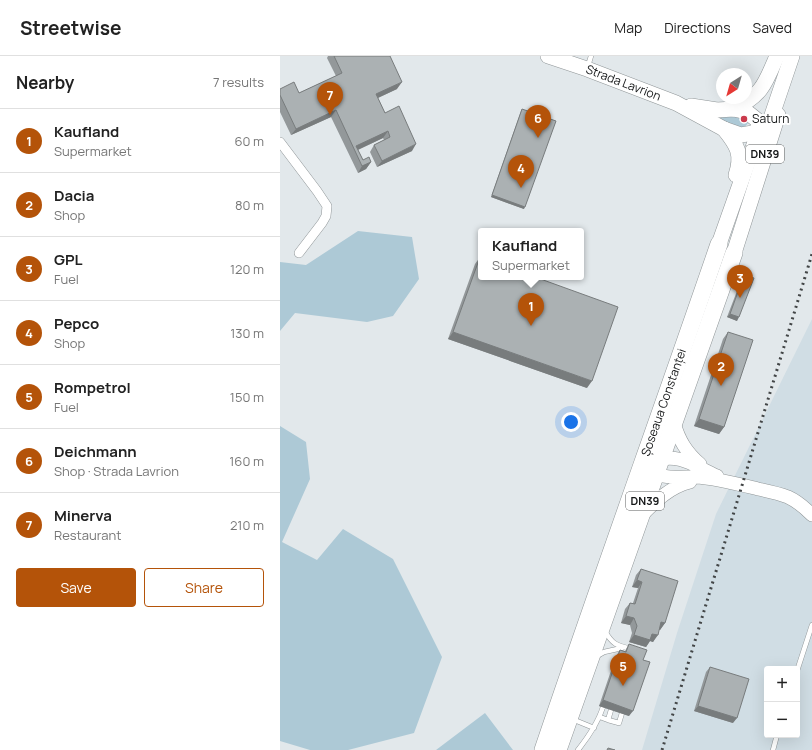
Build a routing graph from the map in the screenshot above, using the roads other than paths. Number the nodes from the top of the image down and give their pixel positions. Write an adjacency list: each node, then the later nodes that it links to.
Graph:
1 (548, 56): 6 (main road, Strada Lavrion)
2 (777, 56): 9 (main road)
3 (786, 56): 10 (main road, Șoseaua Constanței / DN39)
4 (792, 56): 10 (main road)
5 (797, 56): 13 (main road, Șoseaua Constanței / DN39)
6 (564, 59): 7 (main road, Strada Lavrion)
7 (589, 62): 8 (main road, Strada Lavrion)
8 (676, 103): 9 (main road); 11 (main road)
9 (734, 109): 10 (main road)
10 (760, 128): 11 (main road); 13 (main road); 14 (main road, Șoseaua Constanței / DN39)
11 (724, 129): 14 (main road)
12 (280, 142): 16 (street)
13 (740, 232): 15 (main road, Șoseaua Constanței / DN39)
14 (718, 244): 18 (highway, Șoseaua Constanței / DN39)
15 (734, 252): 17 (highway, Șoseaua Constanței / DN39)
16 (300, 253)
17 (674, 423): 18 (highway, Șoseaua Constanței / DN39); 19 (street)
18 (650, 466): 19 (street); 20 (street); 23 (highway, Șoseaua Constanței / DN39); 33 (highway, Șoseaua Constanței / DN39)
19 (715, 474): 21 (street)
20 (727, 482): 21 (street); 23 (street)
21 (742, 485): 22 (street)
22 (812, 516)
23 (639, 519): 24 (highway, Șoseaua Constanței / DN39)
24 (602, 625): 26 (lane); 28 (highway, Șoseaua Constanței / DN39)
25 (812, 625): 29 (lane)
26 (623, 650): 27 (lane); 28 (lane)
27 (634, 650)
28 (589, 661): 33 (highway, Șoseaua Constanței / DN39)
29 (799, 666)
30 (603, 707): 34 (lane)
31 (611, 710): 35 (lane)
32 (622, 714): 35 (lane)
33 (562, 716): 36 (lane); 38 (highway, Șoseaua Constanței / DN39); 39 (highway, Șoseaua Constanței / DN39)
34 (600, 717): 35 (lane); 36 (lane)
35 (608, 720)
36 (594, 728): 40 (lane)
37 (776, 738): 41 (lane)
38 (543, 750)
39 (558, 750)
40 (578, 750)
41 (773, 750)

